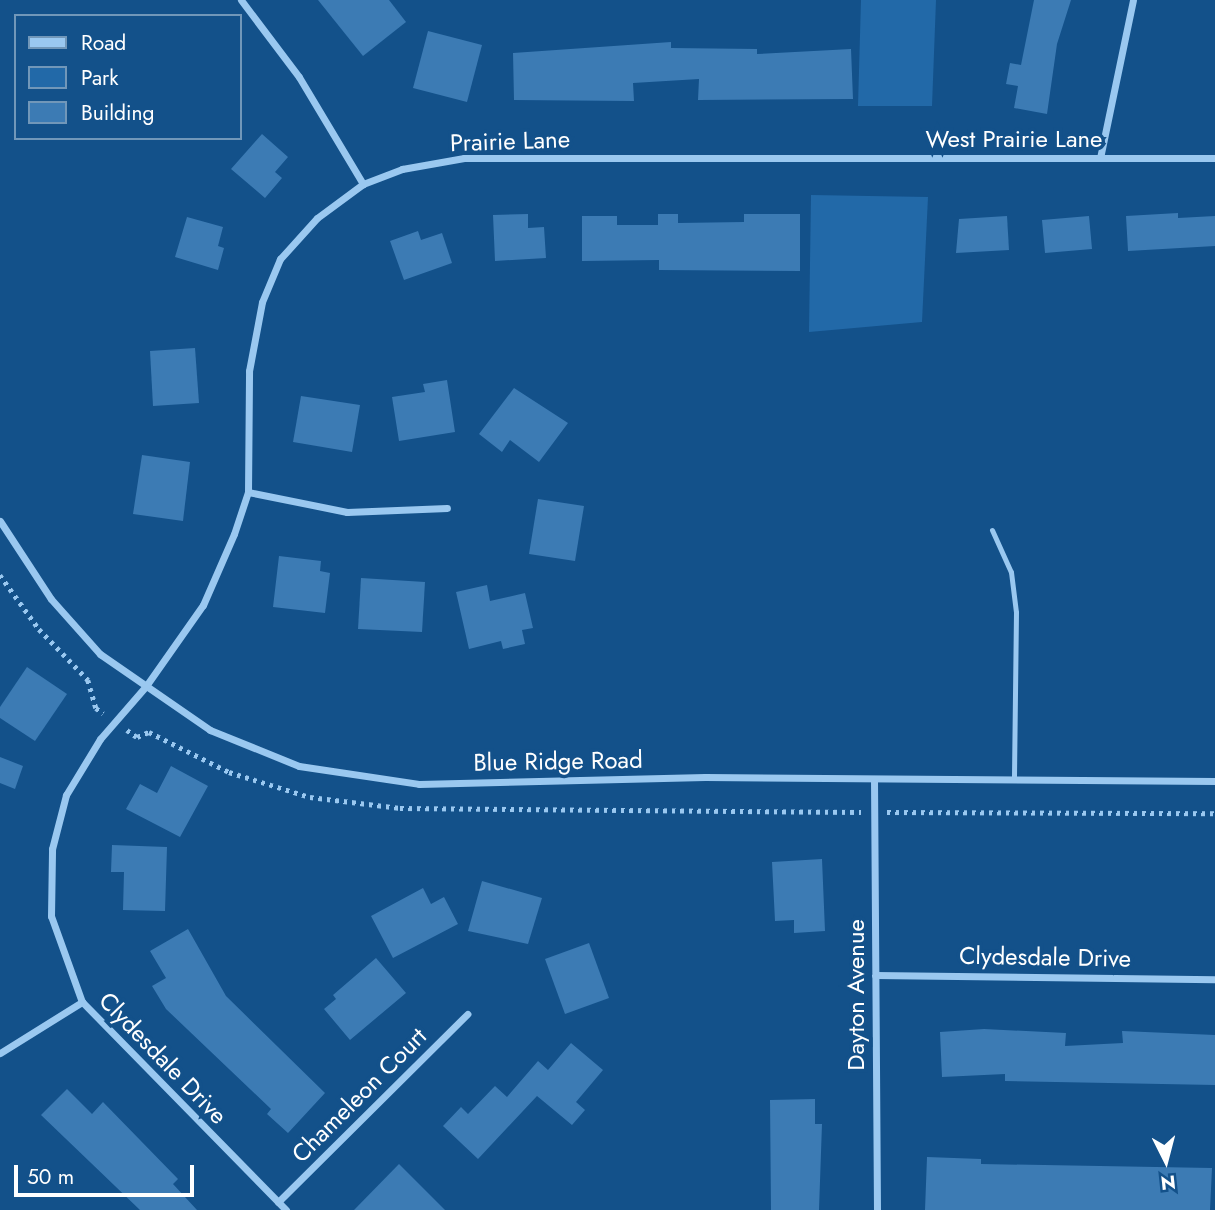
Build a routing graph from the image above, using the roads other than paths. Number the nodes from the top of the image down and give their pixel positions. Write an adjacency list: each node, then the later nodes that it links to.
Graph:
1 (241, 0): 6 (street)
2 (1133, 0): 3 (street)
3 (1100, 158): 4 (street, West Prairie Lane); 5 (street, West Prairie Lane)
4 (1215, 158)
5 (813, 160): 6 (street, Prairie Lane)
6 (363, 184): 7 (street, Prairie Lane)
7 (248, 492): 8 (street); 11 (street, Prairie Lane)
8 (447, 508)
9 (0, 522): 11 (street, Blue Ridge Road)
10 (992, 530): 13 (lane)
11 (146, 686): 12 (street, Blue Ridge Road); 17 (street, Clydesdale Drive)
12 (874, 779): 13 (street, Blue Ridge Road); 15 (street, Dayton Avenue)
13 (1014, 780): 14 (street, Blue Ridge Road)
14 (1215, 781)
15 (876, 975): 16 (street, Clydesdale Drive); 22 (street, Dayton Avenue)
16 (1215, 978)
17 (82, 1002): 19 (street); 20 (street, Clydesdale Drive)
18 (467, 1014): 20 (street, Chameleon Court)
19 (0, 1053)
20 (278, 1202): 21 (street, Clydesdale Drive)
21 (286, 1210)
22 (877, 1210)

